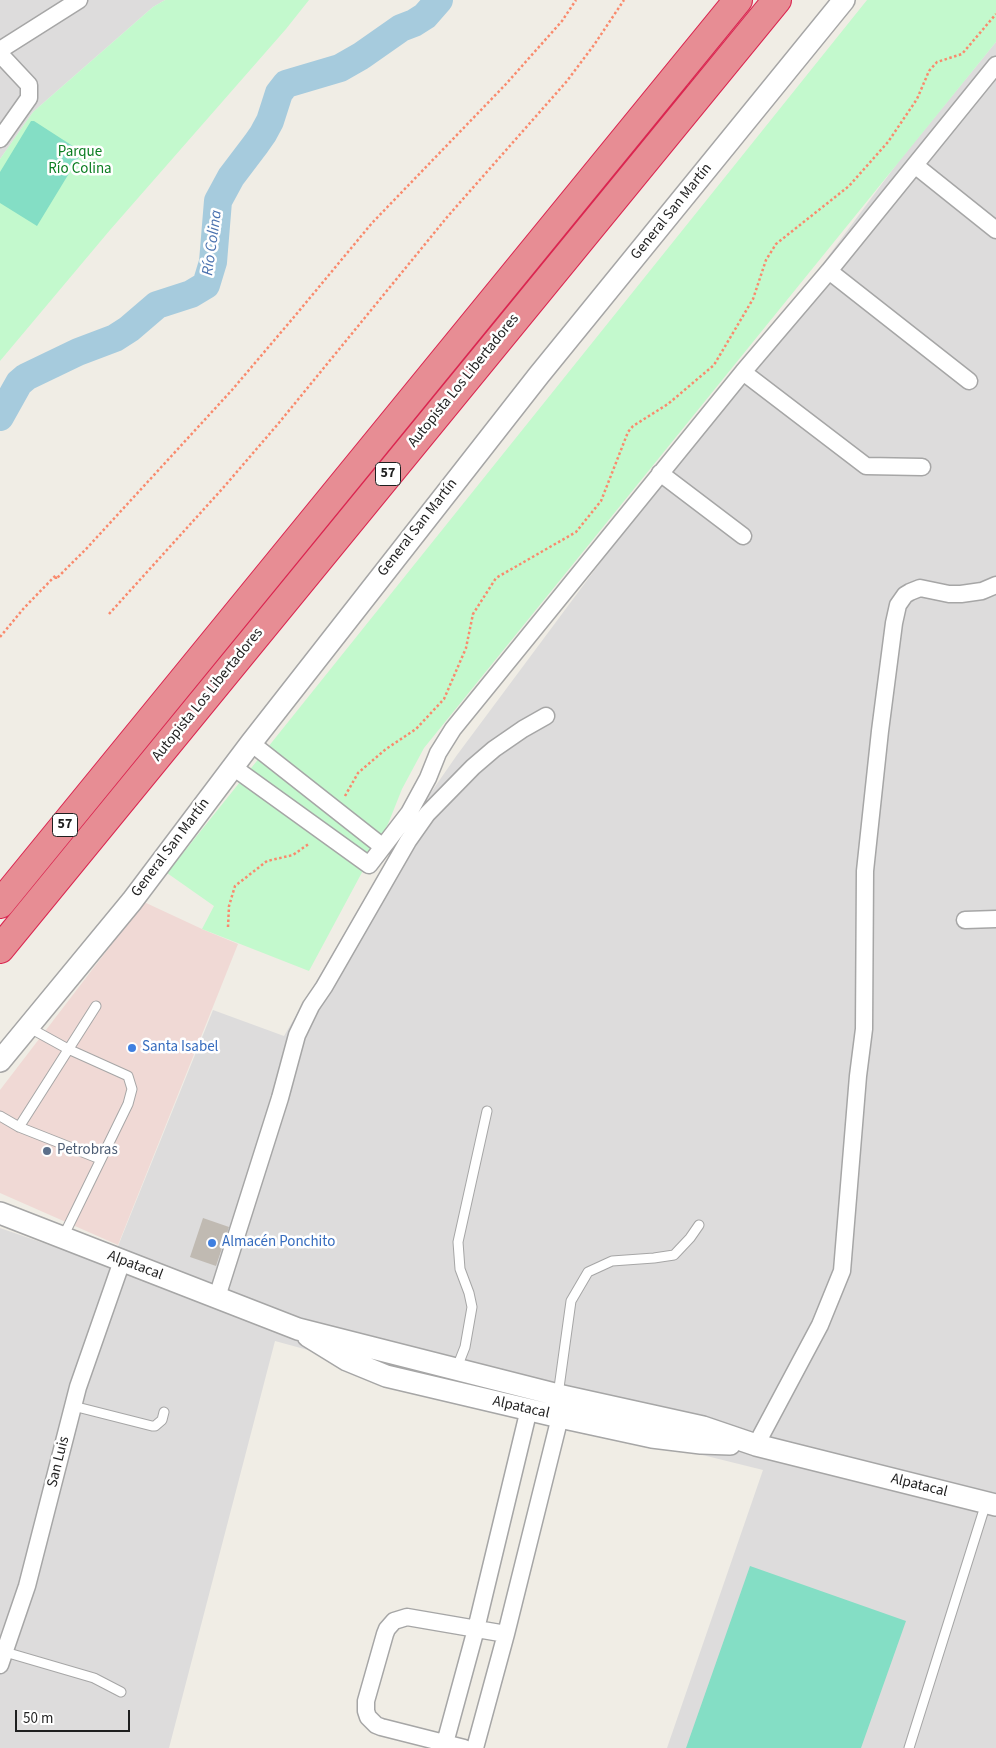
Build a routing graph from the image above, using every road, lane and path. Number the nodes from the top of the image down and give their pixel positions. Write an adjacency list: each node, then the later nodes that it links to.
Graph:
1 (79, 0): 8 (street)
2 (576, 0): 22 (path)
3 (624, 0): 21 (path)
4 (738, 0): 29 (highway, Autopista Los Libertadores / 57)
5 (777, 0): 33 (highway, Autopista Los Libertadores / 57)
6 (844, 0): 24 (street, General San Martín)
7 (996, 14): 26 (path)
8 (0, 50)
9 (0, 54): 11 (street)
10 (996, 66): 12 (street)
11 (0, 139)
12 (916, 166): 13 (street); 14 (street)
13 (996, 230)
14 (830, 271): 15 (street); 16 (street)
15 (743, 372): 17 (street); 18 (street)
16 (969, 382)
17 (922, 467)
18 (660, 473): 19 (street); 28 (street)
19 (744, 536)
20 (996, 585): 58 (street)
21 (109, 614)
22 (0, 637)
23 (546, 716): 46 (street)
24 (250, 743): 25 (street, General San Martín); 26 (street)
25 (233, 767): 27 (street); 35 (street, General San Martín)
26 (337, 811): 28 (street)
27 (321, 830): 28 (street); 32 (path)
28 (383, 847)
29 (0, 904)
30 (996, 919): 31 (street)
31 (966, 920)
32 (228, 928)
33 (0, 949)
34 (96, 1006): 36 (lane)
35 (28, 1027): 36 (lane); 37 (street, General San Martín)
36 (68, 1049): 40 (lane); 41 (lane)
37 (0, 1061)
38 (488, 1111): 49 (lane)
39 (0, 1116): 40 (lane)
40 (19, 1127): 41 (lane)
41 (100, 1159): 44 (lane)
42 (0, 1213): 44 (street, Alpatacal)
43 (698, 1224): 51 (lane)
44 (63, 1238): 45 (street, Alpatacal)
45 (122, 1261): 46 (street, Alpatacal); 52 (street, San Luis)
46 (217, 1297): 47 (street, Alpatacal)
47 (298, 1329): 48 (street, Alpatacal); 50 (street, Alpatacal)
48 (391, 1353): 49 (street, Alpatacal); 50 (street)
49 (456, 1370): 51 (street, Alpatacal)
50 (386, 1376): 53 (street, Alpatacal)
51 (558, 1395): 55 (street, Alpatacal)
52 (73, 1406): 54 (lane); 62 (street, San Luis)
53 (529, 1409): 56 (street, Alpatacal); 60 (street)
54 (164, 1412)
55 (658, 1416): 57 (street); 58 (street, Alpatacal)
56 (560, 1417): 57 (street, Alpatacal); 61 (street)
57 (652, 1436): 58 (street, Alpatacal)
58 (756, 1445): 59 (street, Alpatacal)
59 (991, 1504): 67 (lane)
60 (476, 1629): 61 (street); 64 (street); 64 (street)
61 (506, 1634): 66 (street)
62 (2, 1658): 63 (lane)
63 (121, 1692)
64 (445, 1743): 65 (street)
65 (464, 1748)
66 (475, 1748)
67 (909, 1748)

